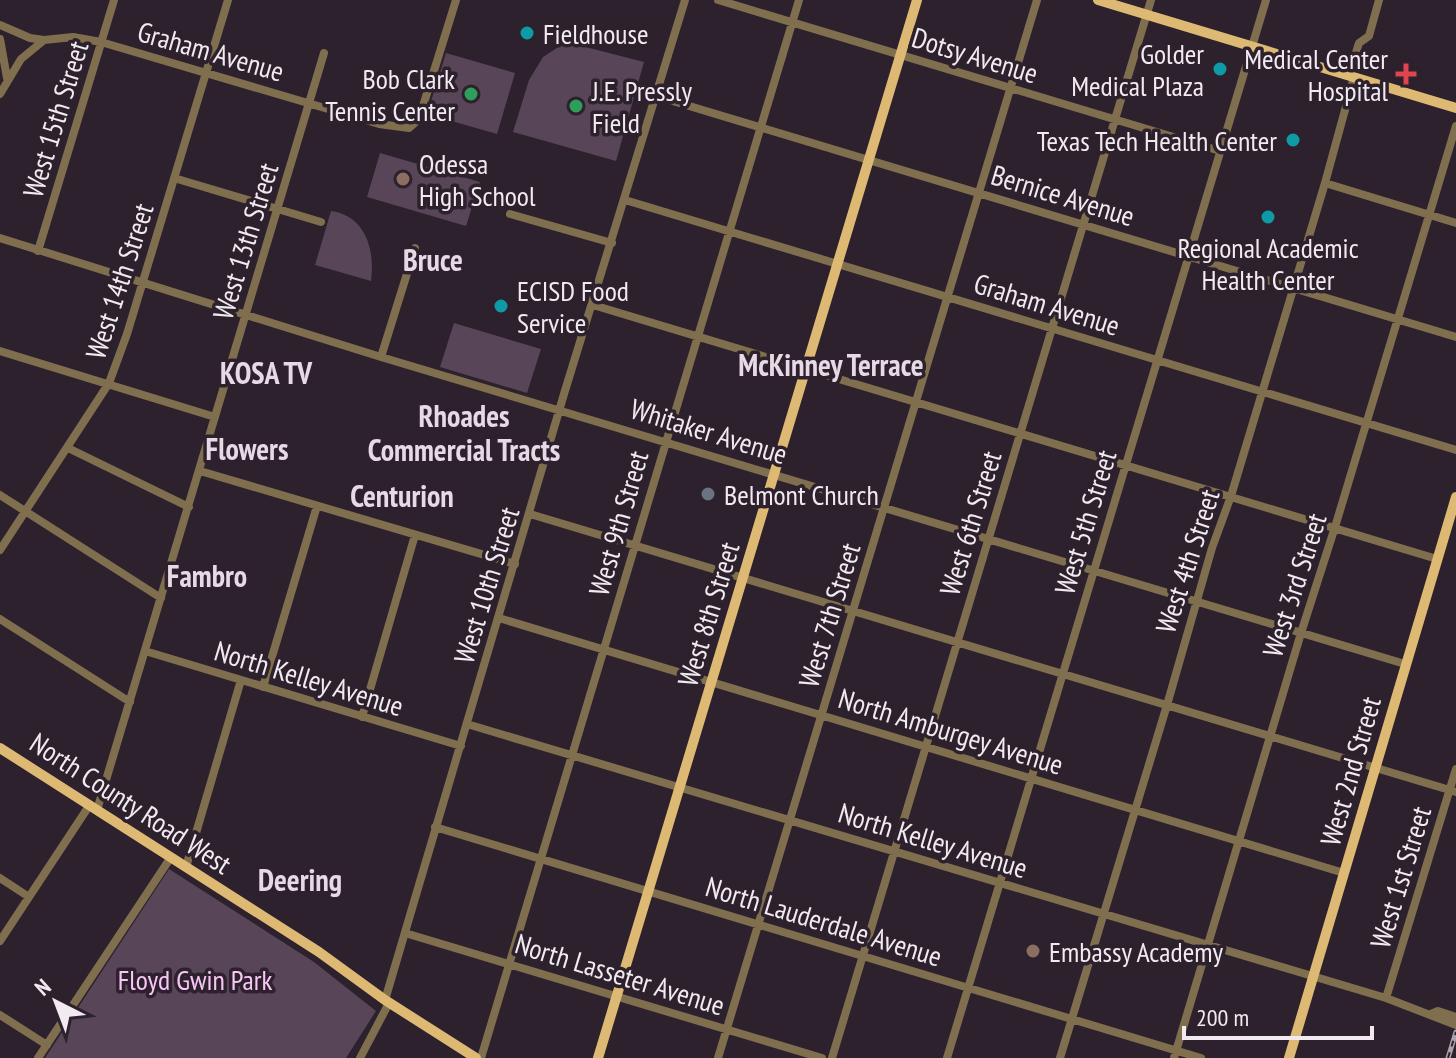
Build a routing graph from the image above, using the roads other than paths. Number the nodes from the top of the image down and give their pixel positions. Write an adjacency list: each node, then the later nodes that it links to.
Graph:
1 (114, 0): 18 (street, West 15th Street)
2 (228, 0): 22 (street, West 14th Street)
3 (456, 0): 28 (street, Graham Avenue)
4 (685, 0): 27 (street, West 10th Street)
5 (718, 0): 14 (street, Dotsy Avenue)
6 (799, 0): 14 (street, West 9th Street)
7 (917, 0): 21 (main road, West 8th Street)
8 (1037, 0): 25 (street, West 7th Street)
9 (1098, 0): 13 (main road)
10 (1151, 0): 13 (street, West 6th Street)
11 (1266, 0): 19 (street, West 5th Street)
12 (1379, 0): 23 (street, West 4th Street)
13 (1146, 15): 19 (main road); 30 (street, West 6th Street)
14 (792, 22): 21 (street, Dotsy Avenue); 32 (street, West 9th Street)
15 (0, 25): 17 (street, Graham Avenue)
16 (0, 39): 24 (street)
17 (44, 40): 18 (street, Graham Avenue); 24 (street)
18 (101, 42): 22 (street, Graham Avenue); 49 (street, West 15th Street)
19 (1251, 47): 23 (main road); 33 (street, West 5th Street)
20 (324, 53): 28 (street, West 13th Street)
21 (900, 55): 25 (street, Dotsy Avenue); 34 (main road, West 8th Street)
22 (206, 72): 28 (street, Graham Avenue); 35 (street, West 14th Street)
23 (1351, 76): 29 (main road); 36 (street, West 4th Street)
24 (7, 79): 26 (street)
25 (1010, 88): 30 (street, Dotsy Avenue); 37 (street, West 7th Street)
26 (0, 94)
27 (656, 96): 32 (street, Bernice Avenue); 38 (street, West 10th Street)
28 (310, 103): 39 (street, West 13th Street)
29 (1456, 108)
30 (1115, 119): 33 (street, Dotsy Avenue); 44 (street, West 6th Street)
31 (1456, 126): 41 (street, West 3rd Street)
32 (761, 127): 34 (street, Bernice Avenue); 45 (street, West 9th Street)
33 (1220, 151): 50 (street, West 5th Street)
34 (869, 159): 37 (street, Bernice Avenue); 51 (main road, West 8th Street)
35 (174, 178): 39 (street); 52 (street, West 14th Street)
36 (1325, 183): 41 (street); 53 (street, West 4th Street)
37 (979, 192): 44 (street, Bernice Avenue); 54 (street, West 7th Street)
38 (625, 200): 45 (street, Graham Avenue); 47 (street, West 10th Street)
39 (279, 210): 42 (street); 56 (street, West 13th Street)
40 (510, 214): 47 (street)
41 (1430, 214): 43 (street); 57 (street, West 3rd Street)
42 (321, 222)
43 (1456, 223)
44 (1083, 224): 50 (street, Bernice Avenue); 58 (street, West 6th Street)
45 (729, 231): 51 (street, Graham Avenue); 59 (street, West 9th Street)
46 (0, 238): 49 (street, Whitaker Avenue)
47 (612, 243): 55 (street, West 10th Street)
48 (415, 248): 62 (street)
49 (38, 251): 52 (street, Whitaker Avenue)
50 (1188, 256): 53 (street, Bernice Avenue); 63 (street, West 5th Street)
51 (838, 264): 54 (street, Graham Avenue); 64 (main road, West 8th Street)
52 (142, 283): 56 (street, Whitaker Avenue); 65 (street, West 14th Street)
53 (1294, 287): 57 (street, Bernice Avenue); 66 (street, West 4th Street)
54 (947, 297): 58 (street, Graham Avenue); 67 (street, West 7th Street)
55 (593, 305): 59 (street); 68 (street, West 10th Street)
56 (245, 315): 62 (street, Whitaker Avenue); 69 (street, West 13th Street)
57 (1398, 319): 60 (street, Bernice Avenue); 70 (street, West 3rd Street)
58 (1052, 328): 63 (street, Graham Avenue); 71 (street, West 6th Street)
59 (698, 336): 64 (street); 72 (street, West 9th Street)
60 (1456, 337)
61 (0, 351): 65 (street)
62 (381, 357): 68 (street, Whitaker Avenue)
63 (1157, 360): 66 (street, Graham Avenue); 75 (street, West 5th Street)
64 (806, 369): 67 (street); 77 (main road, West 8th Street)
65 (109, 383): 69 (street); 73 (street, West 14th Street)
66 (1262, 391): 70 (street, Graham Avenue); 79 (street, West 4th Street)
67 (916, 402): 71 (street); 83 (street, West 7th Street)
68 (560, 410): 72 (street, Whitaker Avenue); 85 (street, West 10th Street)
69 (215, 417): 76 (street, West 13th Street)
70 (1367, 423): 74 (street, Graham Avenue); 86 (street, West 3rd Street)
71 (1020, 433): 75 (street); 88 (street, West 6th Street)
72 (664, 441): 77 (street, Whitaker Avenue); 89 (street, West 9th Street)
73 (68, 448): 82 (street); 84 (street, West 14th Street)
74 (1456, 450)
75 (1125, 465): 79 (street); 93 (street, West 5th Street)
76 (200, 471): 81 (street); 82 (street, West 13th Street)
77 (774, 474): 83 (street, Whitaker Avenue); 94 (main road, West 8th Street)
78 (0, 495): 84 (street)
79 (1231, 496): 86 (street); 96 (street, West 4th Street)
80 (1456, 497): 91 (main road, West 2nd Street)
81 (317, 506): 87 (street); 108 (street)
82 (189, 507): 95 (street, West 13th Street)
83 (883, 507): 88 (street, Whitaker Avenue); 97 (street, West 7th Street)
84 (26, 512): 90 (street, West 14th Street); 95 (street)
85 (530, 514): 89 (street); 92 (street, West 10th Street)
86 (1335, 527): 91 (street); 100 (street, West 3rd Street)
87 (415, 535): 92 (street); 112 (street)
88 (987, 539): 93 (street, Whitaker Avenue); 101 (street, West 6th Street)
89 (635, 545): 94 (street); 102 (street, West 9th Street)
90 (0, 550)
91 (1437, 559): 104 (main road, West 2nd Street)
92 (515, 564): 98 (street, West 10th Street)
93 (1093, 570): 96 (street, Whitaker Avenue); 105 (street, West 5th Street)
94 (743, 579): 97 (street); 107 (main road, West 8th Street)
95 (161, 598): 103 (street, West 13th Street)
96 (1196, 601): 100 (street, Whitaker Avenue); 110 (street, West 4th Street)
97 (853, 611): 101 (street); 111 (street, West 7th Street)
98 (499, 618): 102 (street, North Amburgey Avenue); 113 (street, West 10th Street)
99 (0, 619): 109 (street)
100 (1301, 633): 104 (street, Whitaker Avenue); 114 (street, West 3rd Street)
101 (957, 642): 105 (street); 116 (street, West 6th Street)
102 (604, 649): 107 (street, North Amburgey Avenue); 118 (street, West 9th Street)
103 (145, 651): 106 (street, North Kelley Avenue); 109 (street, West 13th Street)
104 (1405, 664): 119 (main road, West 2nd Street)
105 (1063, 674): 110 (street); 121 (street, West 5th Street)
106 (241, 680): 108 (street, North Kelley Avenue); 132 (street)
107 (712, 683): 111 (street, North Amburgey Avenue); 122 (main road, West 8th Street)
108 (263, 687): 112 (street, North Kelley Avenue)
109 (130, 702): 124 (street, West 13th Street)
110 (1167, 705): 114 (street); 125 (street, West 4th Street)
111 (821, 715): 116 (street, North Amburgey Avenue); 126 (street, West 7th Street)
112 (362, 717): 115 (street, North Kelley Avenue)
113 (467, 724): 115 (street, West 10th Street); 118 (street, North Kelley Avenue)
114 (1269, 738): 119 (street); 128 (street, West 3rd Street)
115 (461, 746): 127 (street, West 10th Street)
116 (926, 747): 121 (street, North Amburgey Avenue); 129 (street, West 6th Street)
117 (0, 748): 124 (main road, North County Road West)
118 (570, 755): 122 (street, North Kelley Avenue); 131 (street, West 9th Street)
119 (1376, 768): 123 (street); 133 (main road, West 2nd Street)
120 (1456, 769): 123 (street, West 1st Street)
121 (1031, 778): 125 (street, North Amburgey Avenue); 135 (street, West 5th Street)
122 (681, 787): 126 (street, North Kelley Avenue); 136 (main road, West 8th Street)
123 (1453, 791): 148 (street, West 1st Street)
124 (93, 808): 130 (main road, North County Road West); 137 (street, West 13th Street)
125 (1136, 810): 128 (street, North Amburgey Avenue); 138 (street, West 4th Street)
126 (790, 820): 129 (street, North Kelley Avenue); 139 (street, West 7th Street)
127 (435, 827): 131 (street, North Lauderdale Avenue); 140 (street, West 10th Street)
128 (1240, 841): 133 (street, North Amburgey Avenue); 142 (street, West 3rd Street)
129 (895, 851): 135 (street, North Kelley Avenue); 143 (street, West 6th Street)
130 (171, 857): 132 (main road, North County Road West); 156 (street)
131 (540, 858): 136 (street, North Lauderdale Avenue); 144 (street, West 9th Street)
132 (186, 867): 149 (main road, North County Road West)
133 (1344, 873): 145 (main road, West 2nd Street)
134 (0, 878): 137 (street)
135 (1000, 882): 138 (street, North Kelley Avenue); 146 (street, West 5th Street)
136 (650, 891): 139 (street, North Lauderdale Avenue); 147 (main road, West 8th Street)
137 (29, 897): 141 (street, West 13th Street)
138 (1104, 914): 142 (street, North Kelley Avenue); 153 (street, West 4th Street)
139 (758, 925): 143 (street, North Lauderdale Avenue); 155 (street, West 7th Street)
140 (405, 933): 144 (street, North Lasseter Avenue); 149 (street, West 10th Street)
141 (0, 941)
142 (1209, 945): 145 (street, North Kelley Avenue); 157 (street, West 3rd Street)
143 (863, 956): 146 (street, North Lauderdale Avenue); 164 (street, West 6th Street)
144 (509, 964): 147 (street, North Lasseter Avenue); 160 (street, West 9th Street)
145 (1313, 976): 148 (street, North Kelley Avenue); 168 (main road, West 2nd Street)
146 (968, 988): 153 (street, North Lauderdale Avenue); 165 (street, West 5th Street)
147 (617, 997): 155 (street, North Lasseter Avenue); 161 (main road, West 8th Street)
148 (1386, 998): 150 (street, North Kelley Avenue)
149 (387, 1001): 159 (street, West 10th Street); 160 (main road, North County Road West)
150 (1431, 1014): 152 (street); 154 (street)
151 (0, 1015): 156 (street)
152 (1456, 1017)
153 (1072, 1019): 157 (street, North Lauderdale Avenue); 166 (street, West 4th Street)
154 (1456, 1025)
155 (727, 1029): 162 (street, West 7th Street); 163 (street, North Lasseter Avenue)
156 (47, 1045): 158 (street)
157 (1175, 1054): 167 (street, North Lauderdale Avenue)
158 (38, 1058)
159 (360, 1058)
160 (478, 1058)
161 (598, 1058)
162 (718, 1058)
163 (822, 1058)
164 (832, 1058)
165 (947, 1058)
166 (1060, 1058)
167 (1201, 1058)
168 (1289, 1058)

